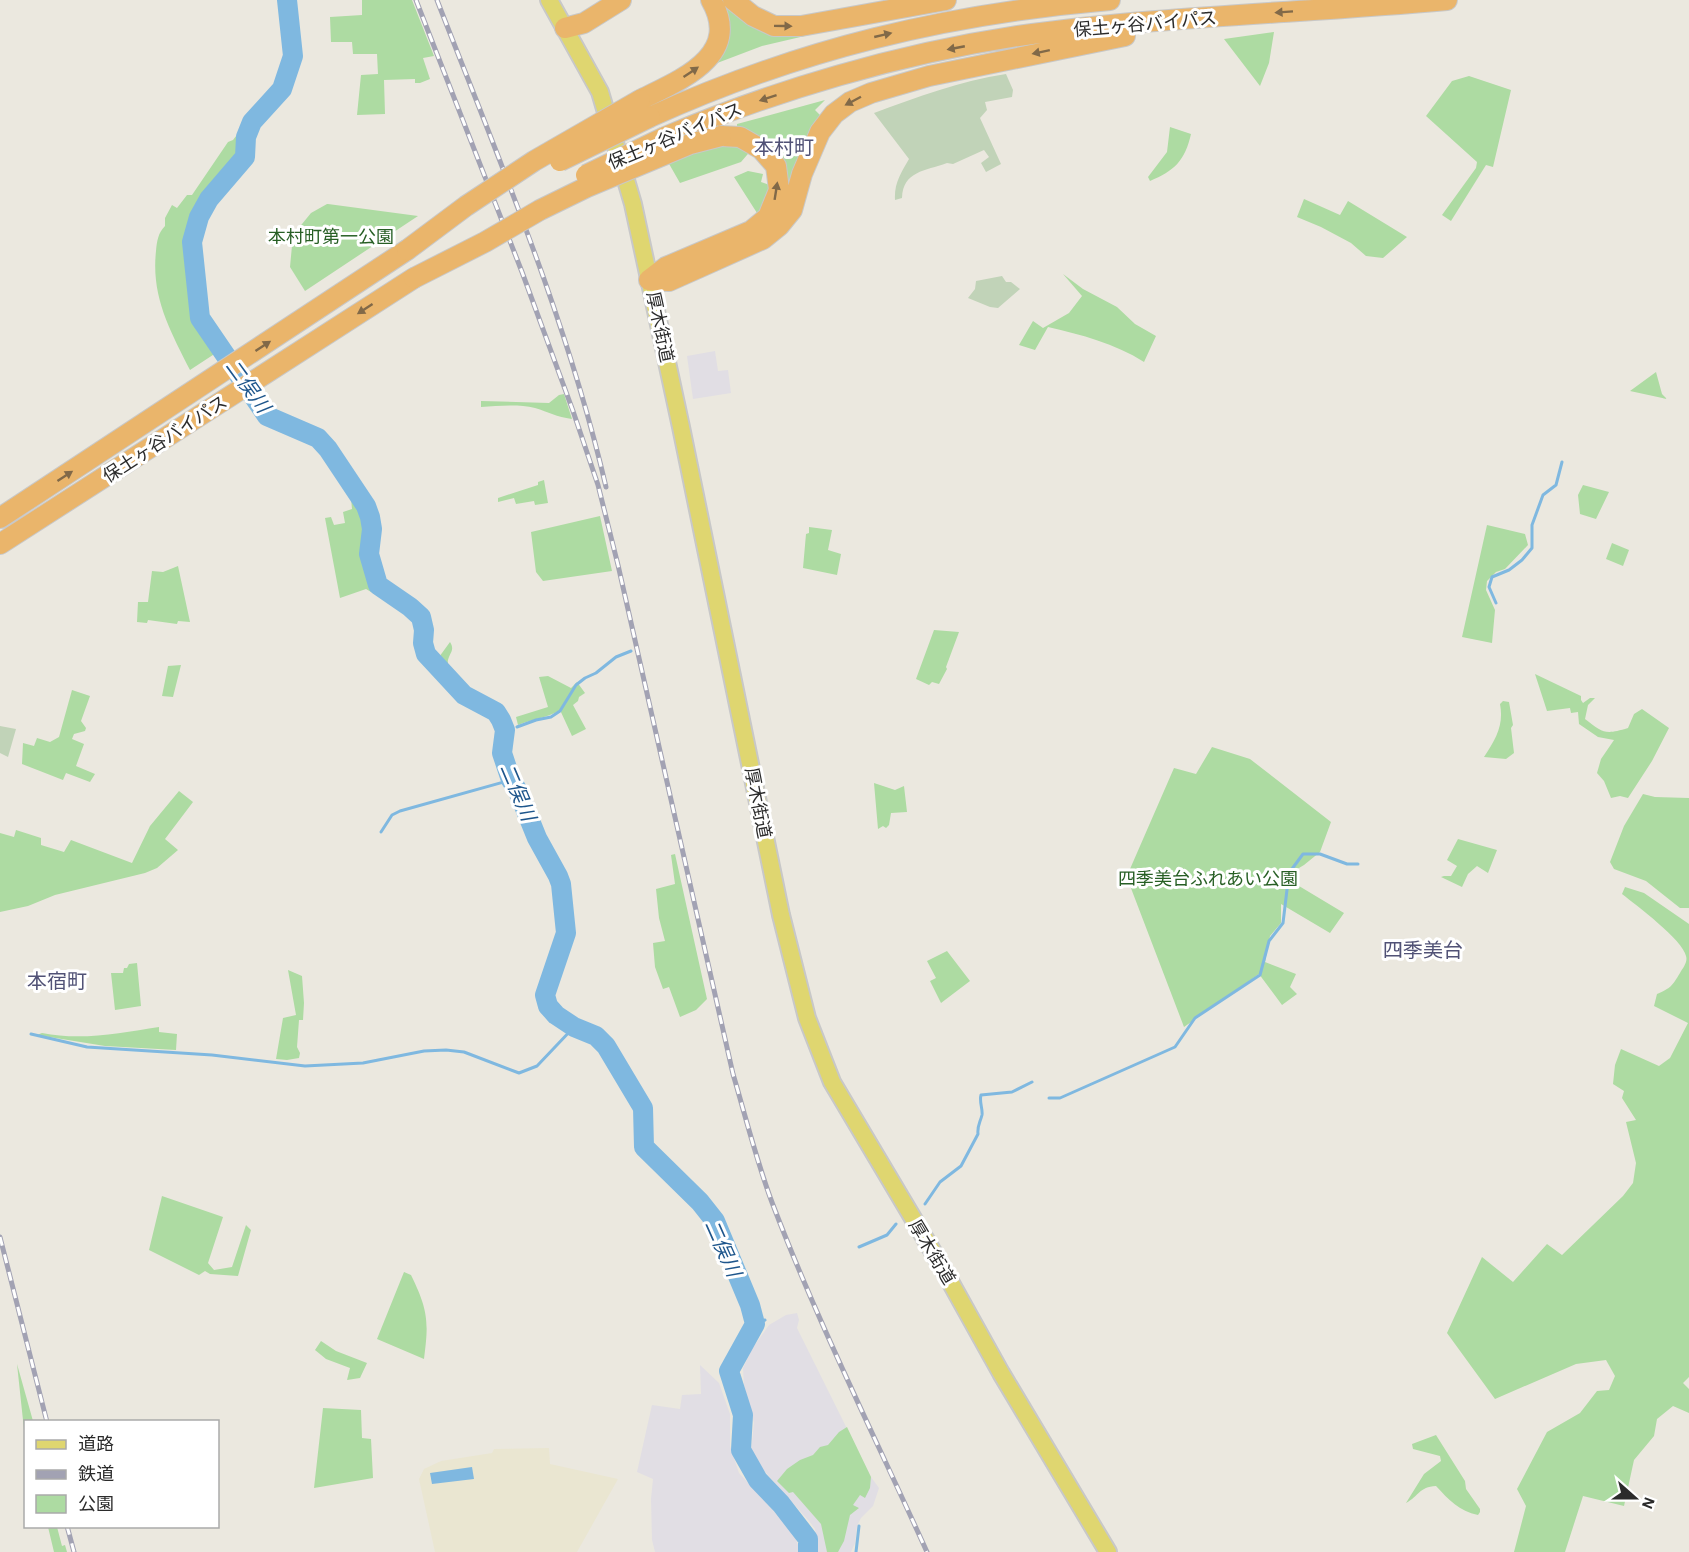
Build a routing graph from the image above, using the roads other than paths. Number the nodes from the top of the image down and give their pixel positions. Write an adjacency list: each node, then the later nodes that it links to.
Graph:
1 (549, 0): 10 (main road, 厚木街道)
2 (599, 0): 10 (highway)
3 (621, 0): 10 (highway)
4 (711, 0): 11 (highway, one-way to 4)
5 (733, 0): 6 (highway, one-way to 6)
6 (946, 0)
7 (1110, 0): 11 (highway, 保土ヶ谷バイパス, one-way to 7)
8 (1447, 0): 9 (highway, 保土ヶ谷バイパス, one-way to 9)
9 (1222, 17): 12 (highway, 保土ヶ谷バイパス, one-way to 12, bridge); 13 (highway, one-way to 13)
10 (565, 28): 13 (main road, 厚木街道)
11 (645, 109): 14 (highway, 保土ヶ谷バイパス, one-way to 11, bridge)
12 (414, 278): 13 (highway, one-way to 12, bridge); 15 (highway, 保土ヶ谷バイパス, one-way to 15)
13 (649, 280): 16 (main road, 厚木街道)
14 (8, 513)
15 (0, 544)
16 (1108, 1552)

